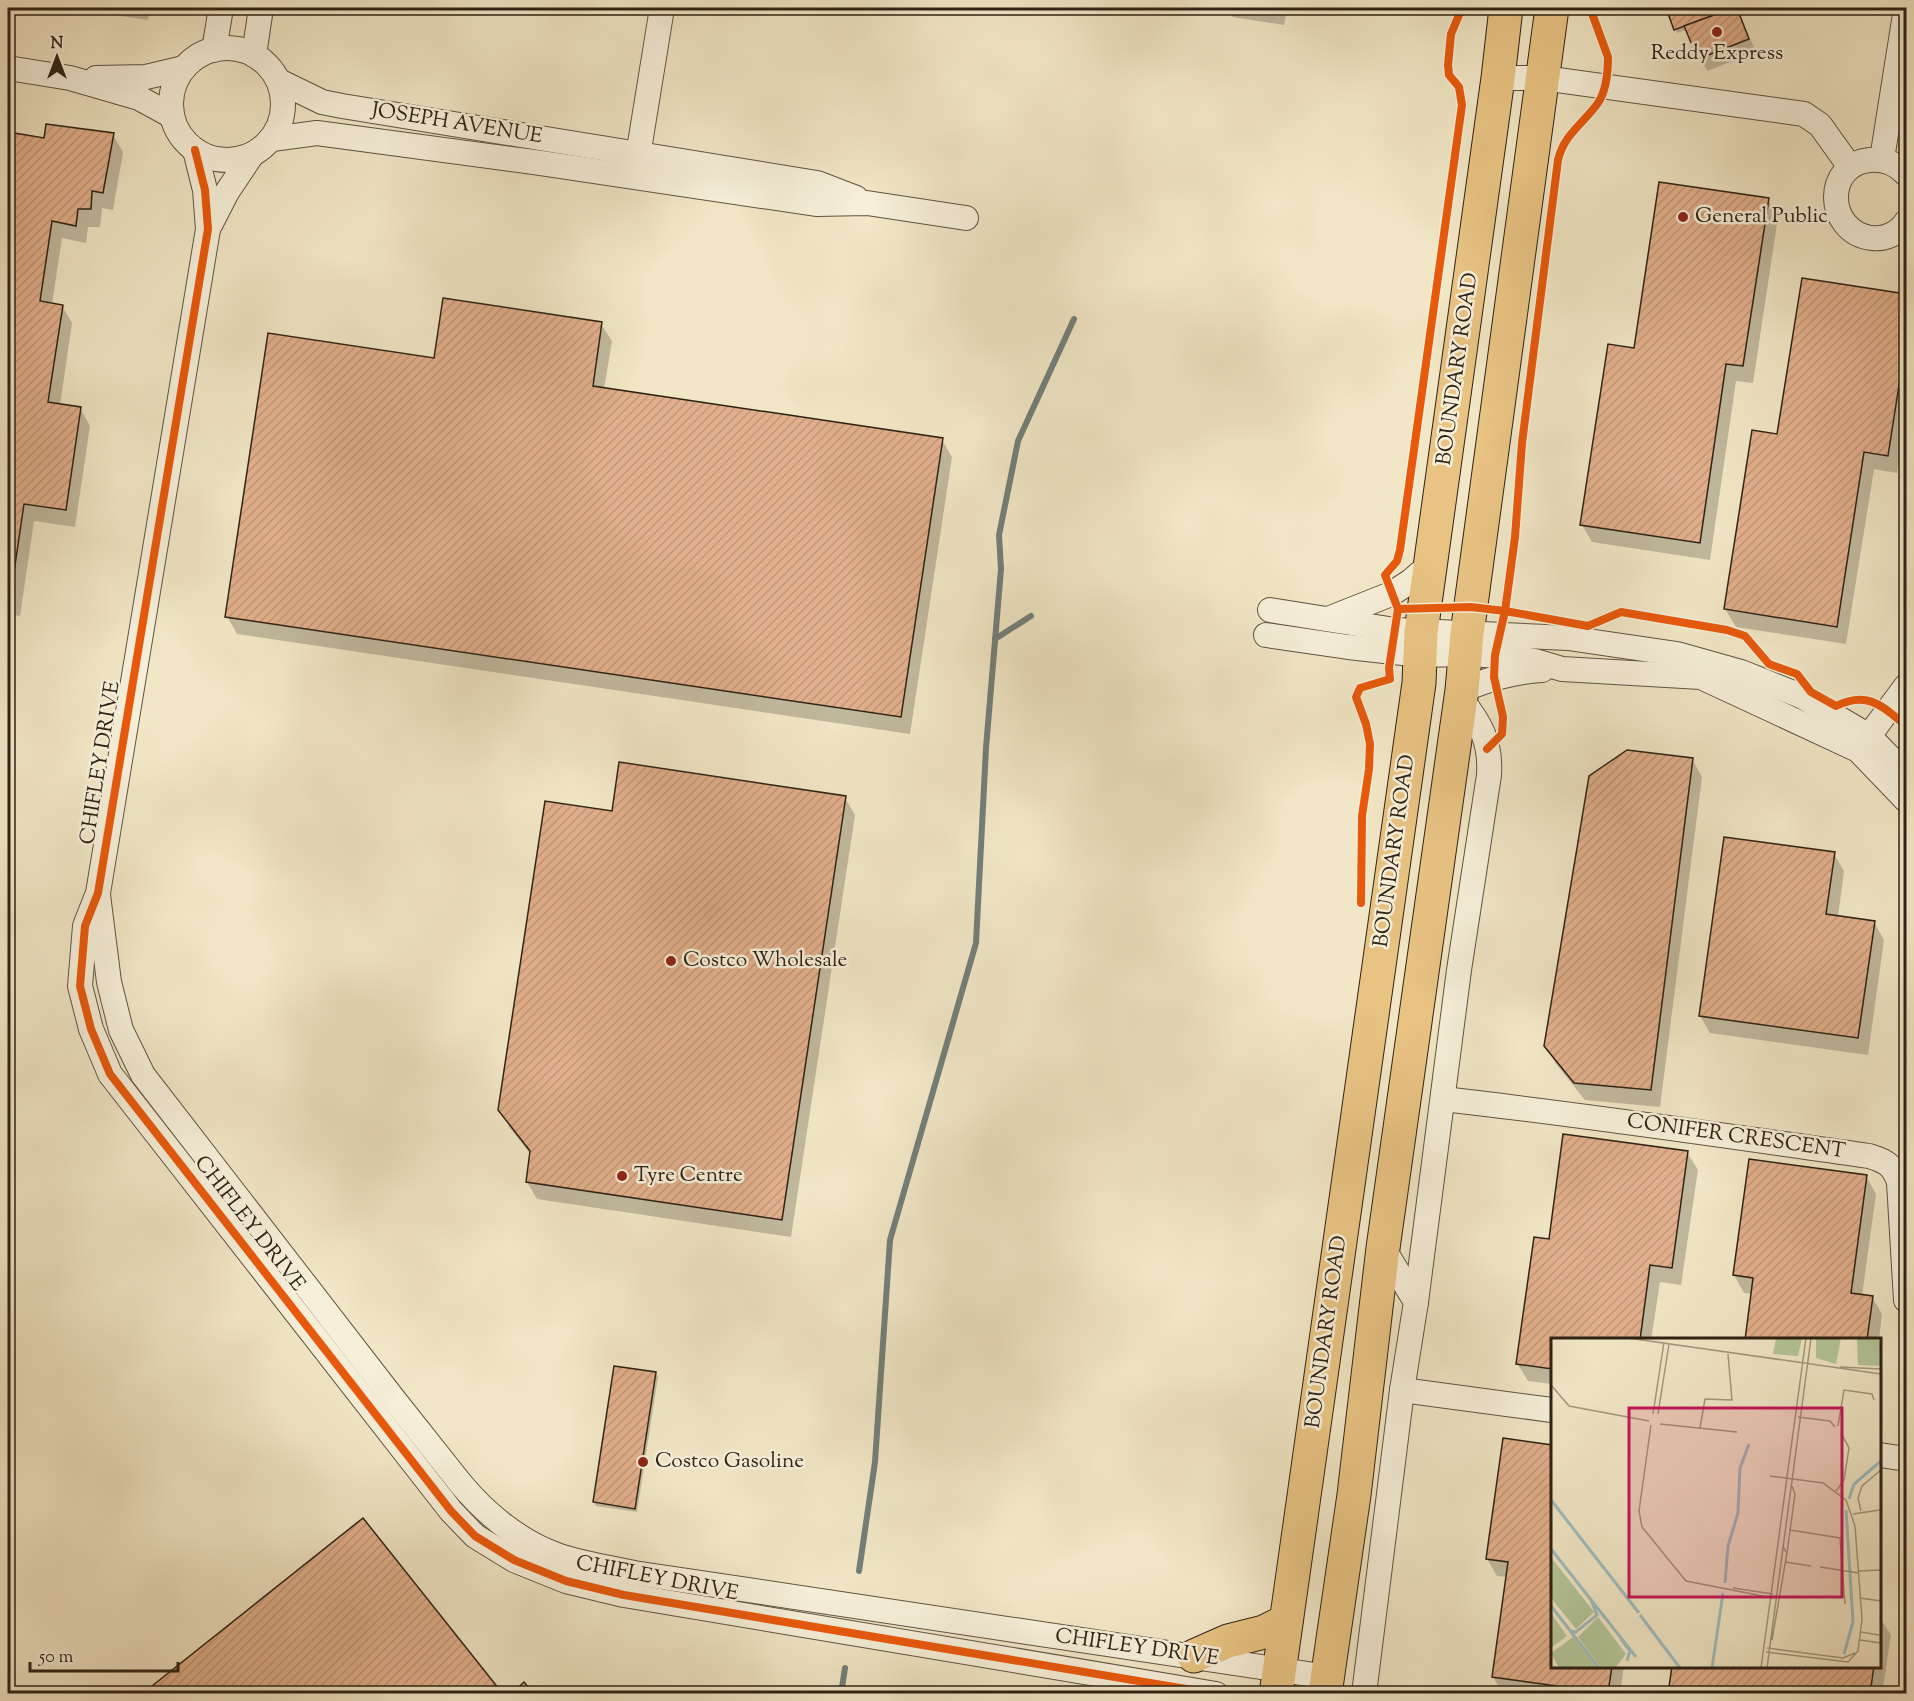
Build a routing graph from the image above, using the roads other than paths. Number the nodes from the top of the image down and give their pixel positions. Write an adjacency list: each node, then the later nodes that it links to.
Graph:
1 (221, 8): 7 (street)
2 (261, 8): 8 (street)
3 (662, 8): 18 (street)
4 (1506, 8): 11 (main road, BOUNDARY ROAD)
5 (1551, 8): 11 (main road); 13 (main road, BOUNDARY ROAD)
6 (1906, 8): 20 (street)
7 (214, 50): 8 (street); 10 (street)
8 (254, 55): 14 (street)
9 (8, 68): 12 (street)
10 (184, 68): 12 (street); 15 (street)
11 (1499, 68): 13 (street); 28 (main road, BOUNDARY ROAD)
12 (70, 78): 15 (street)
13 (1543, 78): 21 (street); 33 (main road, BOUNDARY ROAD)
14 (279, 81): 16 (street); 18 (street, JOSEPH AVENUE)
15 (172, 116): 17 (street)
16 (272, 138): 19 (street); 23 (street, JOSEPH AVENUE)
17 (195, 150): 19 (street); 27 (street, CHIFLEY DRIVE)
18 (639, 153): 23 (street); 24 (street, JOSEPH AVENUE)
19 (250, 156): 27 (street, CHIFLEY DRIVE)
20 (1882, 159): 21 (street); 22 (street)
21 (1850, 167): 26 (street)
22 (1906, 174)
23 (634, 178): 24 (street, JOSEPH AVENUE)
24 (867, 202): 25 (street, JOSEPH AVENUE)
25 (966, 218)
26 (1905, 228)
27 (208, 229): 40 (street, CHIFLEY DRIVE)
28 (1431, 564): 30 (street); 32 (main road, BOUNDARY ROAD)
29 (1270, 610): 30 (street)
30 (1326, 620): 32 (street)
31 (1266, 634): 32 (street)
32 (1421, 644): 33 (street); 49 (main road, BOUNDARY ROAD)
33 (1466, 644): 34 (street); 36 (main road, BOUNDARY ROAD); 37 (street)
34 (1562, 669): 36 (street); 37 (street)
35 (1906, 686): 37 (street)
36 (1461, 695): 41 (street); 42 (main road, BOUNDARY ROAD)
37 (1864, 743): 38 (street); 39 (street)
38 (1906, 774)
39 (1906, 800)
40 (98, 893): 50 (street, CHIFLEY DRIVE); 53 (street, CHIFLEY DRIVE)
41 (1443, 1099): 43 (street, CONIFER CRESCENT); 44 (street)
42 (1383, 1248): 44 (street); 52 (main road, BOUNDARY ROAD)
43 (1906, 1300)
44 (1416, 1302): 45 (street)
45 (1402, 1390): 46 (street); 54 (street)
46 (1551, 1410)
47 (1881, 1455): 48 (street)
48 (1906, 1459)
49 (1286, 1621): 50 (main road); 51 (main road, BOUNDARY ROAD)
50 (1194, 1656): 51 (street, CHIFLEY DRIVE)
51 (1278, 1682): 52 (street, CHIFLEY DRIVE)
52 (1326, 1685)
53 (1216, 1694)
54 (1364, 1694)

